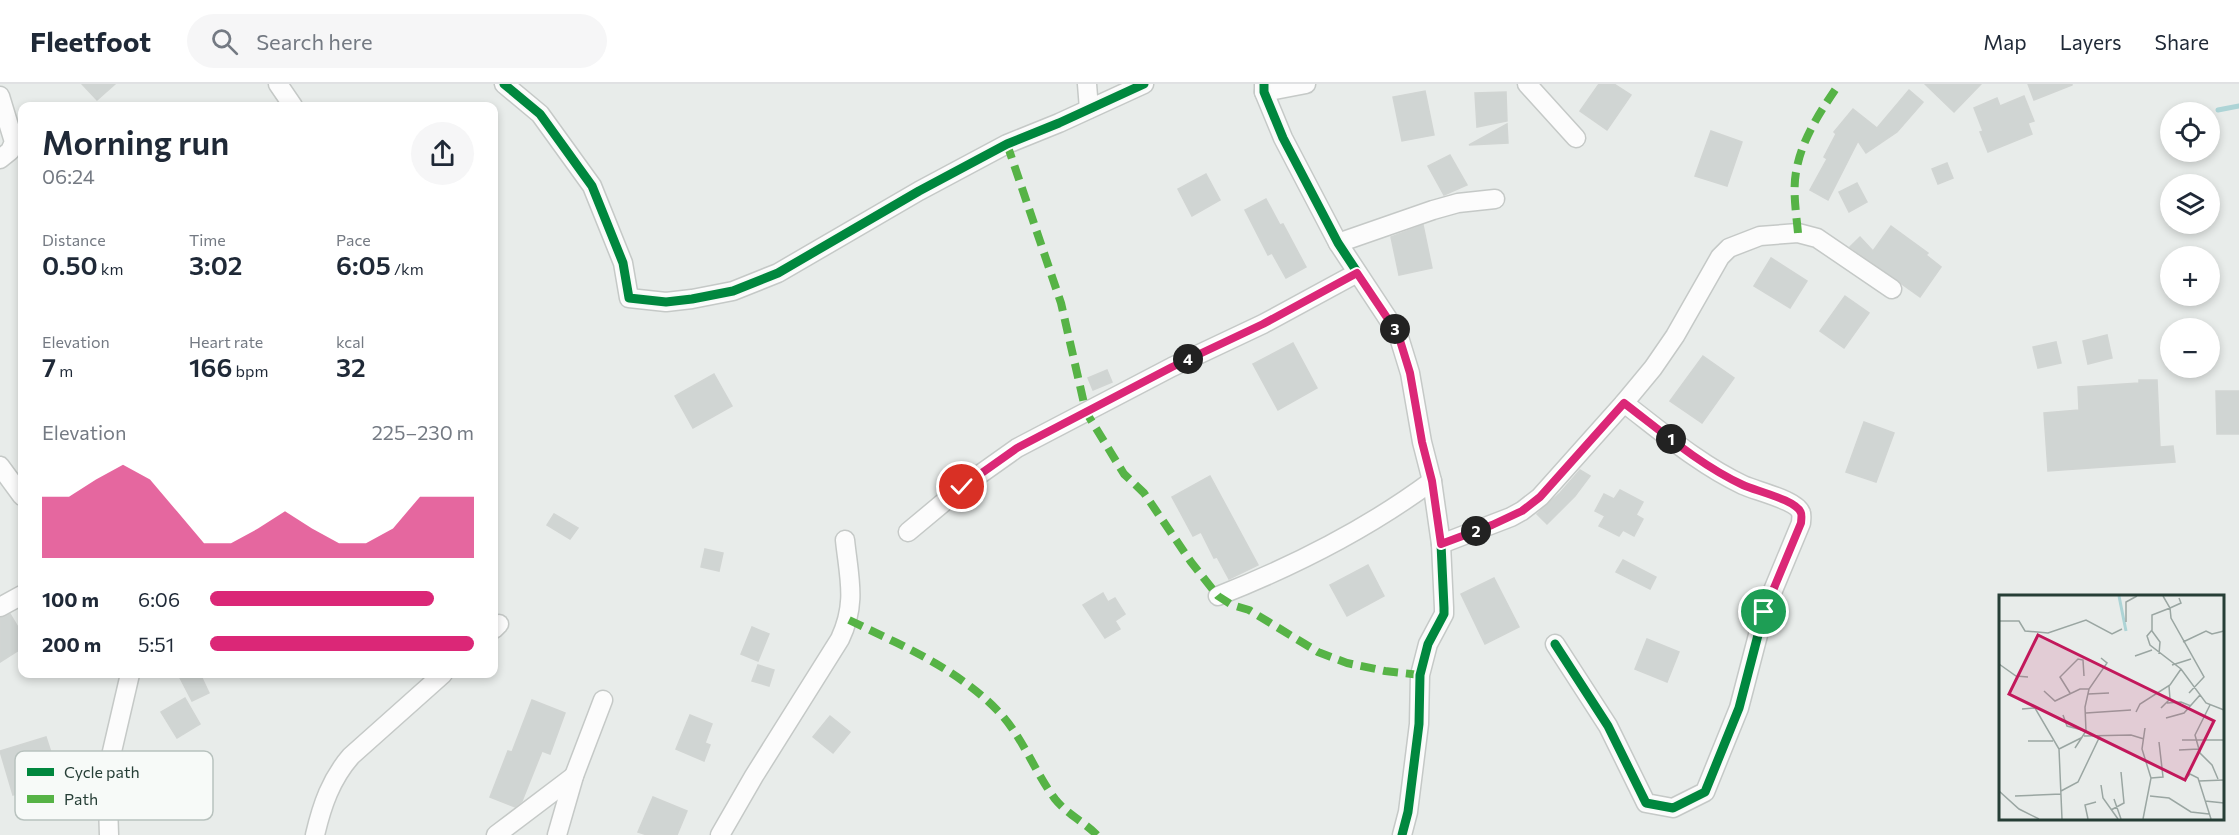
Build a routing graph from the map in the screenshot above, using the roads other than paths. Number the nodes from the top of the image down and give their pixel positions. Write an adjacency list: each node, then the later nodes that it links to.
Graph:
1 (278, 84): 9 (street)
2 (504, 84): 10 (street)
3 (1088, 84): 10 (street)
4 (1144, 84): 10 (street)
5 (1306, 84): 7 (street)
6 (1527, 84): 11 (street)
7 (1264, 88): 14 (street)
8 (0, 96): 12 (street)
9 (290, 102)
10 (1089, 109)
11 (1576, 138)
12 (0, 159)
13 (1495, 199): 14 (street)
14 (1338, 243): 15 (street)
15 (1357, 273): 20 (street); 22 (street)
16 (1892, 289): 17 (street)
17 (1624, 403): 24 (street); 28 (street)
18 (18, 467): 19 (street)
19 (2, 469): 21 (street)
20 (1432, 481): 24 (street); 25 (street)
21 (18, 491)
22 (908, 532)
23 (845, 540): 39 (street)
24 (1441, 544): 40 (street)
25 (1218, 596)
26 (18, 597): 27 (street)
27 (0, 607)
28 (1555, 644)
29 (129, 678): 32 (street)
30 (439, 678): 36 (street)
31 (603, 700): 33 (street)
32 (112, 751)
33 (574, 776): 37 (street); 38 (street)
34 (109, 820): 35 (street)
35 (109, 835)
36 (315, 835)
37 (496, 835)
38 (557, 835)
39 (720, 835)
40 (1401, 835)

